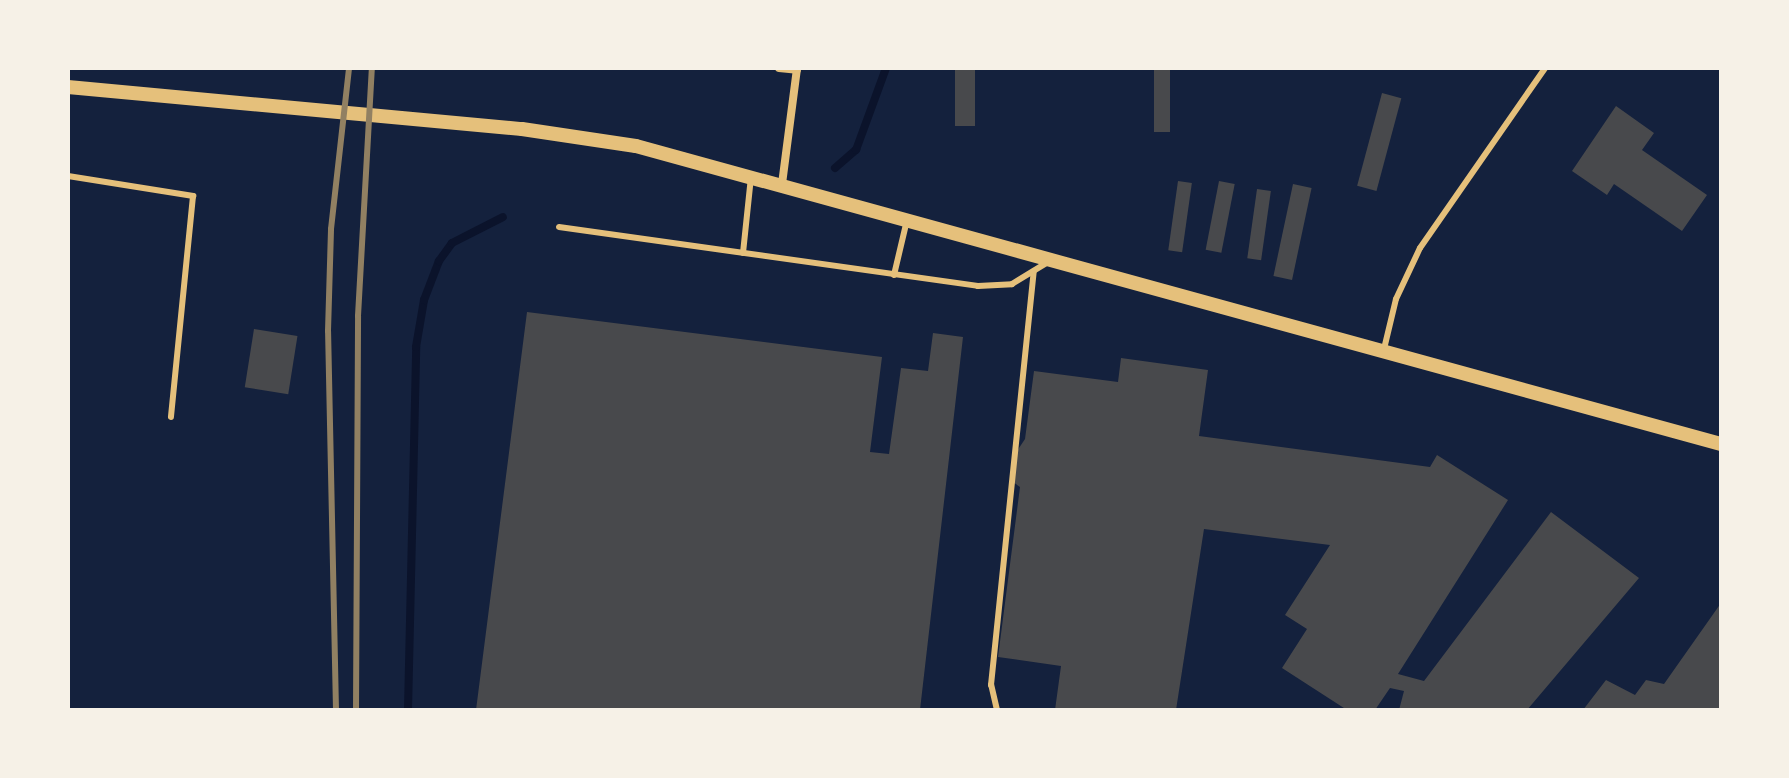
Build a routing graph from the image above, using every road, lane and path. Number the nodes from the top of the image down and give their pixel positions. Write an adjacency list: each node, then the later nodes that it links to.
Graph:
1 (779, 68): 3 (street)
2 (1545, 68): 14 (lane)
3 (797, 69): 7 (street)
4 (68, 87): 6 (street)
5 (68, 176): 15 (lane)
6 (751, 177): 7 (street); 10 (lane)
7 (782, 184): 8 (street)
8 (908, 218): 11 (street); 13 (lane)
9 (559, 227): 10 (lane)
10 (743, 253): 13 (lane)
11 (1054, 258): 12 (lane); 14 (street)
12 (1034, 271): 13 (lane); 17 (lane)
13 (894, 275)
14 (1384, 349): 16 (street)
15 (171, 417)
16 (1721, 444)
17 (997, 710)

